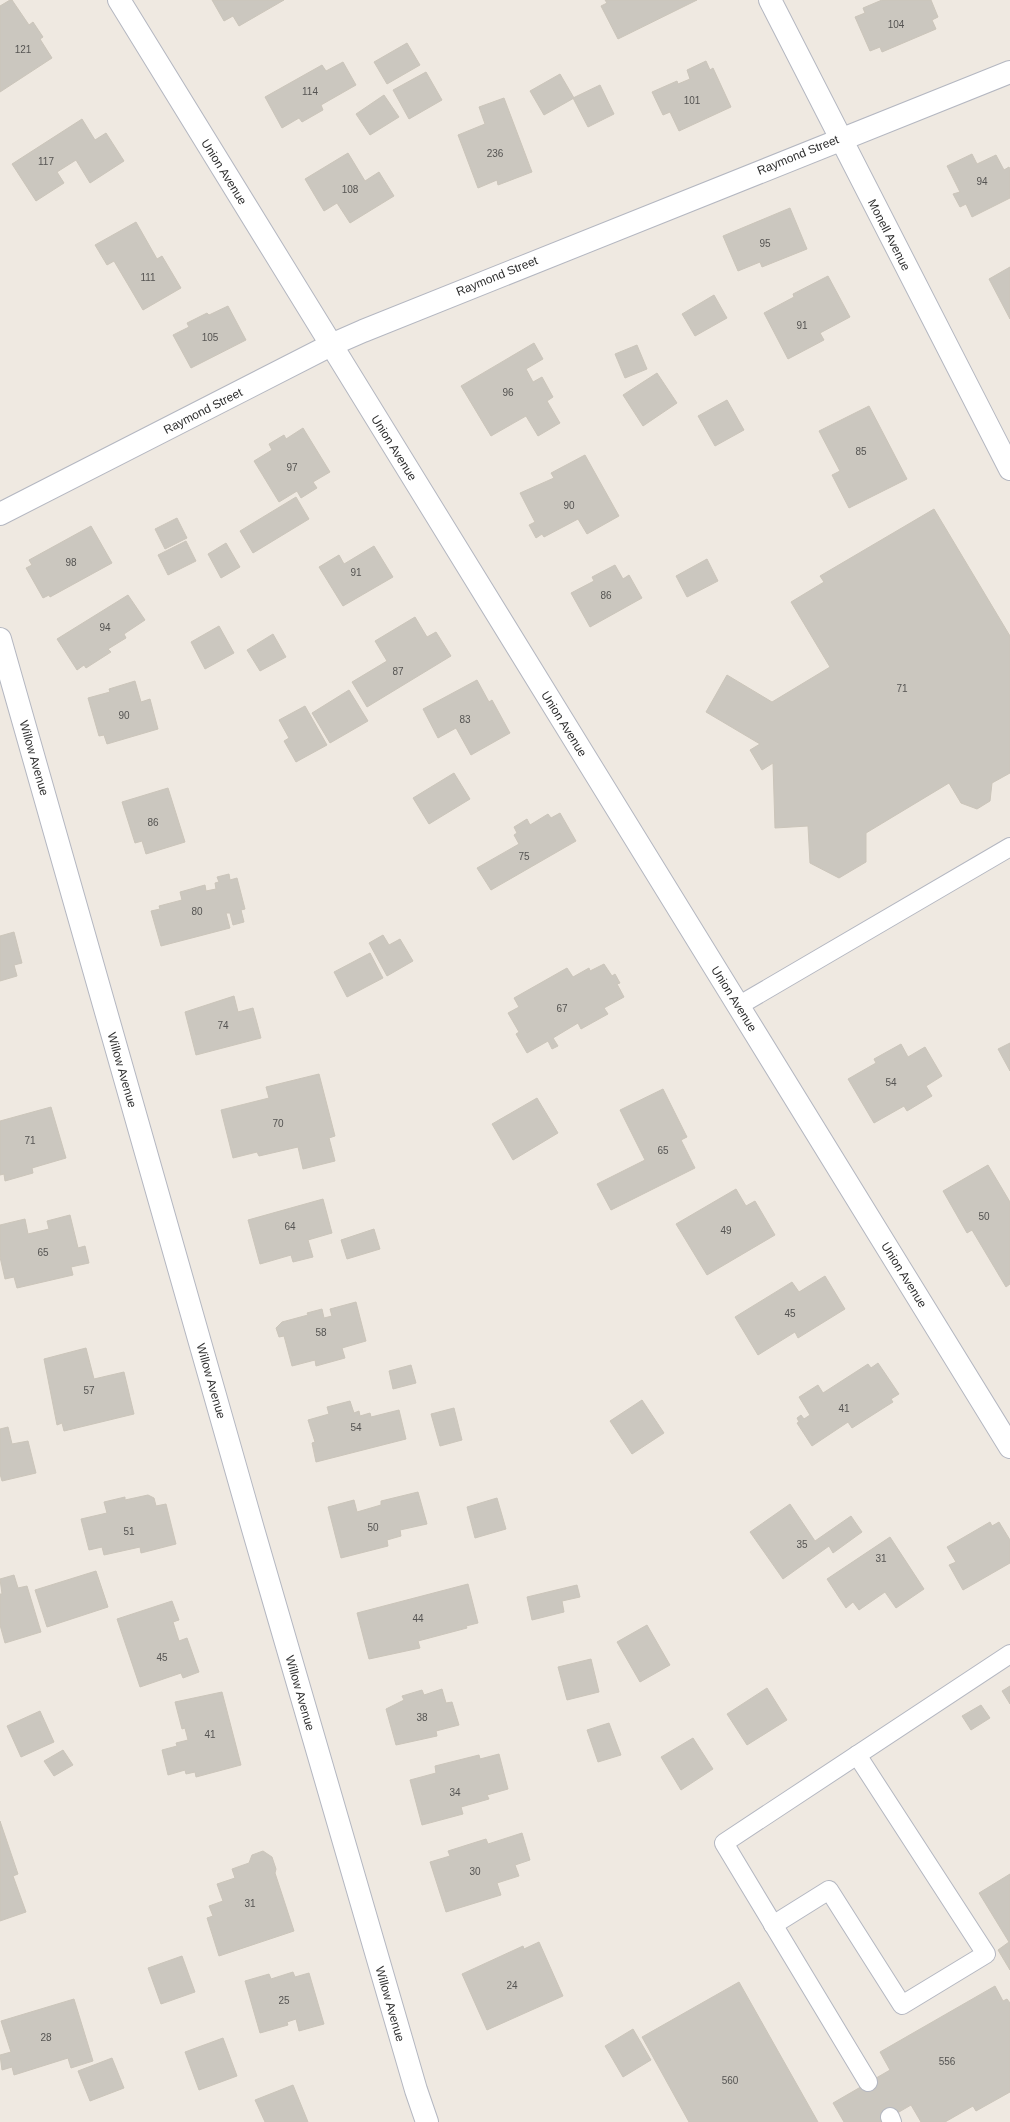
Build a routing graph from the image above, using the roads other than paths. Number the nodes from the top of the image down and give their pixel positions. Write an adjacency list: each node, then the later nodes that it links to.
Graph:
1 (118, 0): 5 (street, Union Avenue)
2 (770, 0): 4 (street, Monell Avenue)
3 (1010, 72): 4 (street, Raymond Street)
4 (840, 139): 5 (street, Raymond Street); 6 (street, Monell Avenue)
5 (331, 345): 7 (street, Raymond Street); 10 (street, Union Avenue)
6 (1010, 469)
7 (0, 514)
8 (0, 639): 16 (street, Willow Avenue)
9 (1010, 847): 10 (lane)
10 (738, 1006): 11 (street, Union Avenue)
11 (1010, 1447)
12 (1010, 1654): 13 (lane)
13 (857, 1755): 14 (lane); 14 (lane)
14 (773, 1925): 15 (lane)
15 (868, 2082)
16 (427, 2122)

